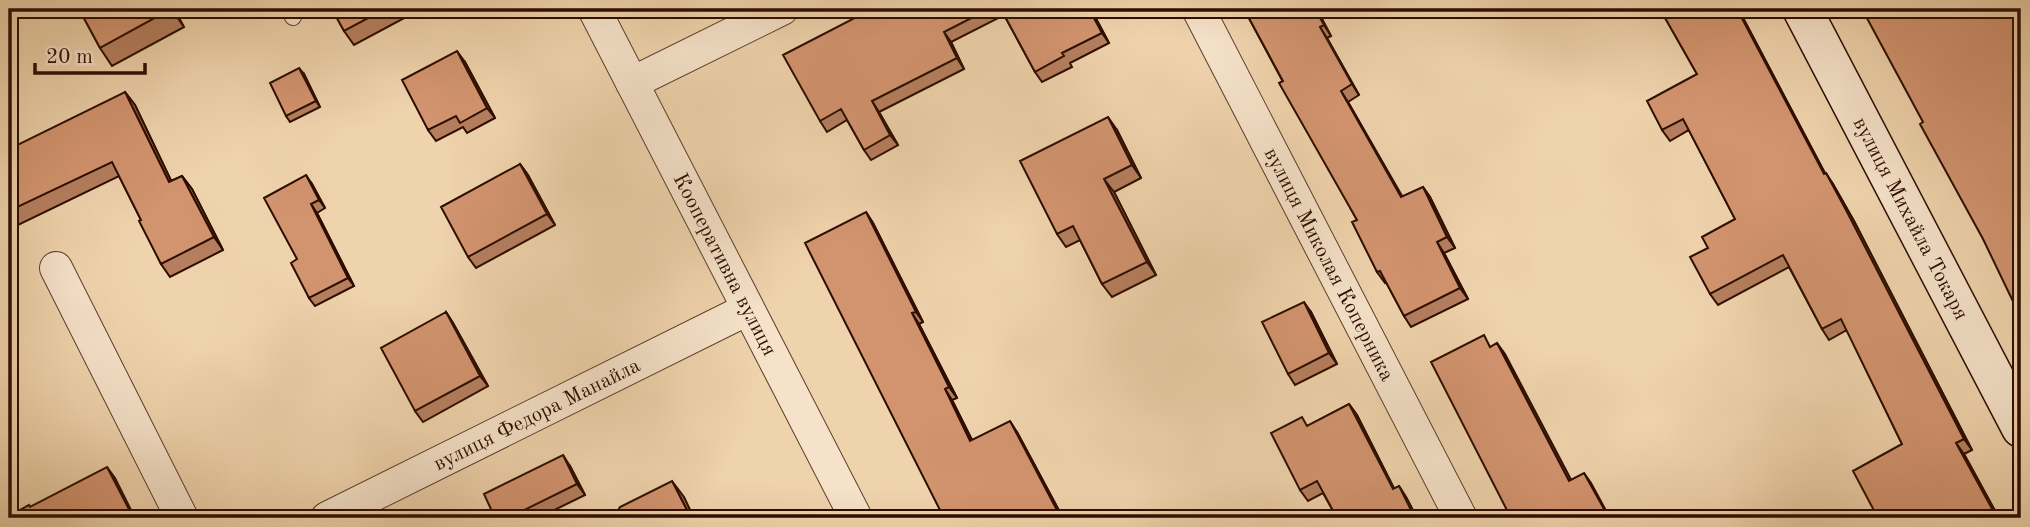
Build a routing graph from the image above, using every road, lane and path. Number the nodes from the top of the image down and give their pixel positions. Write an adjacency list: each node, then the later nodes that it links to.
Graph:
1 (594, 9): 5 (street, Кооперативна вулиця)
2 (782, 9): 5 (street)
3 (1198, 9): 12 (street, вулиця Миколая Коперника)
4 (1802, 9): 8 (street, вулиця Михайла Токаря)
5 (632, 83): 7 (street, Кооперативна вулиця)
6 (56, 268): 9 (street)
7 (748, 309): 10 (street, вулиця Федора Манайла); 11 (street, Кооперативна вулиця)
8 (2021, 429)
9 (182, 518)
10 (327, 518)
11 (856, 518)
12 (1461, 518)

